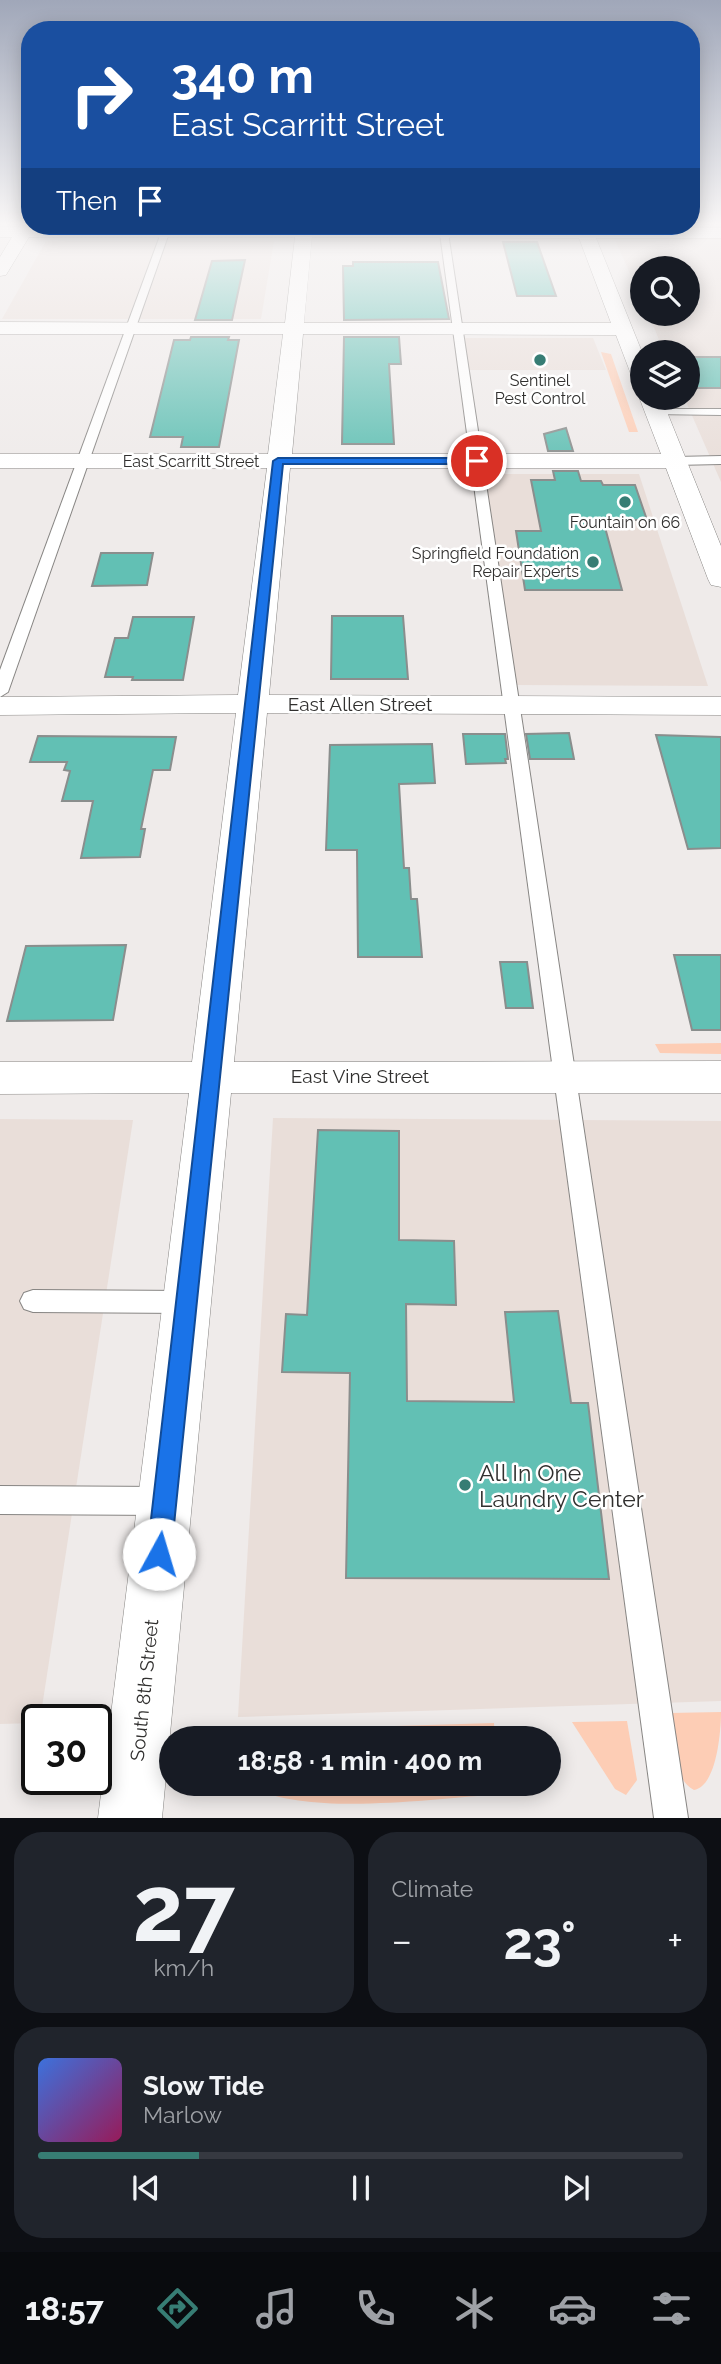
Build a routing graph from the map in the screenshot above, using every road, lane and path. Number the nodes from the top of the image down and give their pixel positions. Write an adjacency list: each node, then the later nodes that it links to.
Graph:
1 (138, 307): 6 (lane)
2 (296, 307): 7 (street, South 8th Street)
3 (457, 307): 8 (lane)
4 (615, 307): 9 (street)
5 (0, 328): 6 (street)
6 (130, 328): 7 (street); 16 (lane)
7 (294, 328): 8 (street); 17 (street, South 8th Street)
8 (460, 328): 9 (street); 18 (lane)
9 (624, 329): 10 (street)
10 (630, 345)
11 (655, 410): 19 (street)
12 (700, 410): 13 (lane)
13 (721, 412)
14 (721, 460): 19 (lane)
15 (0, 461): 16 (street, East Scarritt Street)
16 (82, 461): 17 (street, East Scarritt Street); 21 (lane)
17 (278, 461): 18 (street, East Scarritt Street); 22 (street, South 8th Street)
18 (477, 461): 19 (street, East Scarritt Street); 23 (lane)
19 (675, 461): 20 (street)
20 (721, 579)
21 (0, 692)
22 (251, 704): 23 (street, East Allen Street); 24 (street, East Allen Street); 26 (street, South 8th Street)
23 (510, 705): 25 (street, East Allen Street); 27 (lane)
24 (0, 706)
25 (721, 706)
26 (211, 1077): 27 (street, East Vine Street); 29 (street, East Vine Street); 31 (street, South 8th Street)
27 (564, 1077): 28 (street, East Vine Street); 35 (lane)
28 (721, 1077)
29 (0, 1078)
30 (33, 1301): 31 (lane)
31 (187, 1302): 33 (street, South 8th Street)
32 (0, 1500): 33 (lane)
33 (165, 1501): 34 (street, South 8th Street)
34 (130, 1818)
35 (671, 1818)

